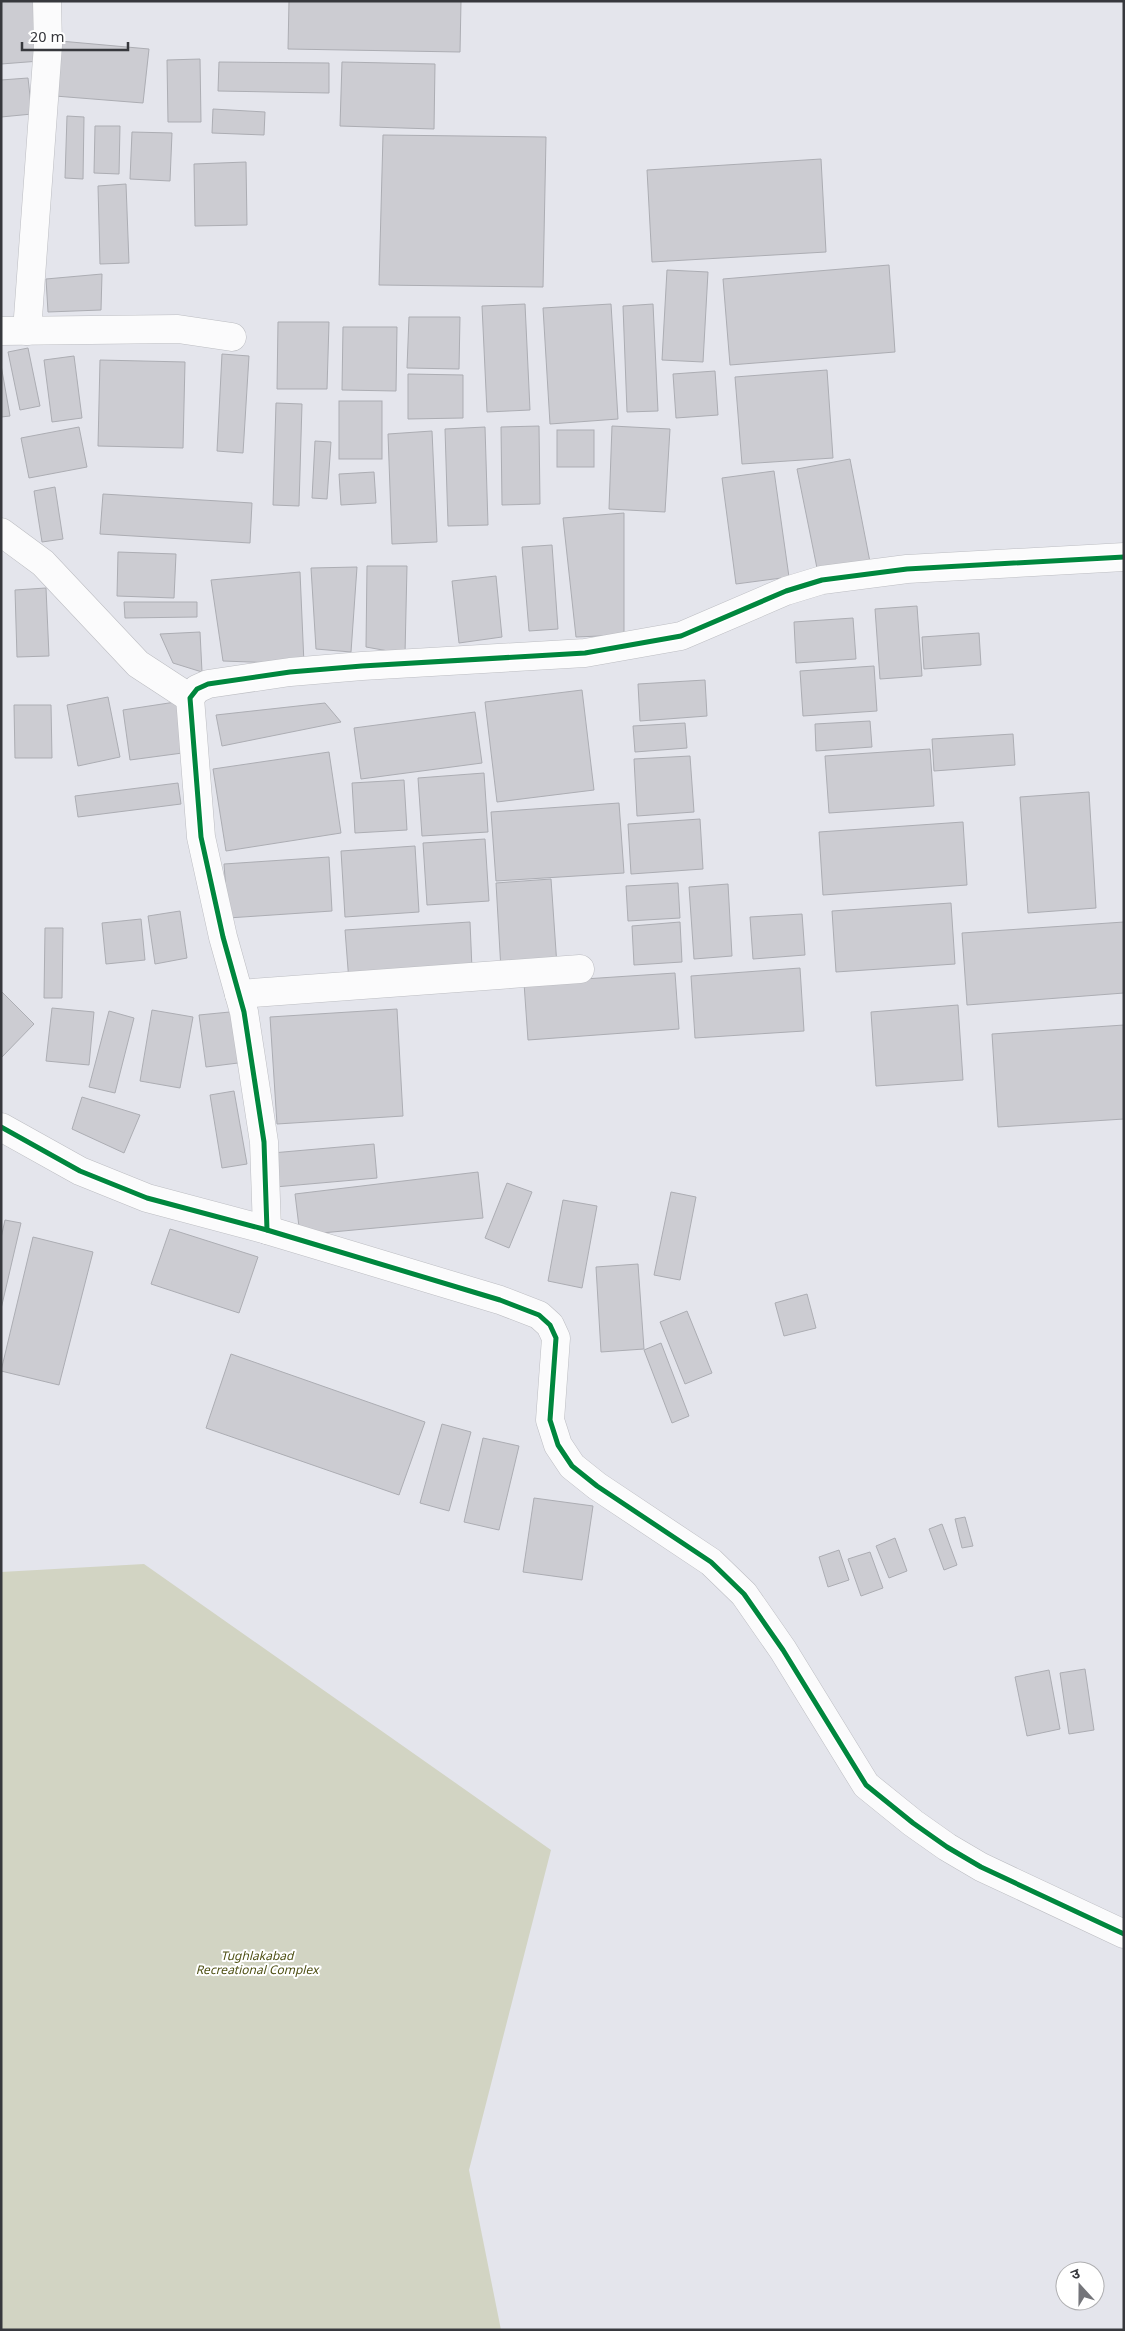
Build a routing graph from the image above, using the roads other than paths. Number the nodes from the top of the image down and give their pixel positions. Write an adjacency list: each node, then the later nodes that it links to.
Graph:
1 (47, 1): 2 (street)
2 (14, 331): 3 (street)
3 (232, 336)
4 (1, 532): 6 (street)
5 (1124, 557): 6 (street)
6 (190, 698): 8 (street)
7 (580, 969): 8 (street)
8 (239, 994): 10 (street)
9 (1, 1128): 10 (street)
10 (267, 1230): 11 (street)
11 (1124, 1934)

